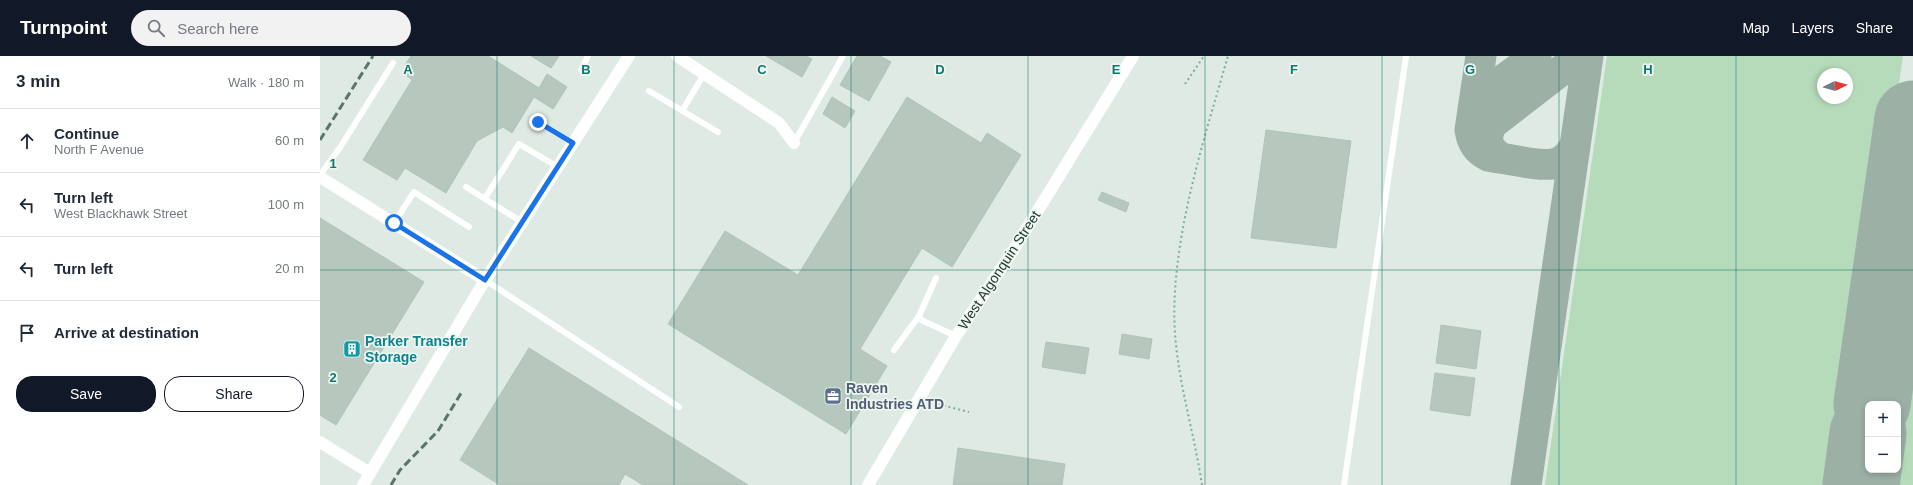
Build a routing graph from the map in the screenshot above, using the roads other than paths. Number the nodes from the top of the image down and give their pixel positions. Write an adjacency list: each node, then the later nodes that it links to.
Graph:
1 (588, 56): 8 (lane)
2 (677, 56): 9 (street)
3 (843, 56): 15 (lane)
4 (1133, 56): 26 (street, West Algonquin Street)
5 (1406, 56): 33 (lane)
6 (625, 58): 14 (street)
7 (393, 63): 17 (lane)
8 (581, 70)
9 (704, 74): 11 (lane); 15 (street)
10 (649, 91): 11 (lane)
11 (682, 111): 13 (lane)
12 (538, 122): 14 (lane)
13 (718, 132)
14 (573, 143): 16 (street)
15 (794, 143)
16 (558, 167): 19 (lane); 20 (street)
17 (320, 176): 21 (street)
18 (466, 187): 19 (lane)
19 (485, 198): 20 (lane)
20 (522, 222): 24 (street)
21 (394, 223): 22 (lane); 24 (street)
22 (469, 227)
23 (936, 278): 25 (lane)
24 (485, 280): 28 (lane); 30 (street)
25 (919, 316): 26 (lane); 27 (lane)
26 (956, 336): 32 (street, West Algonquin Street)
27 (894, 350)
28 (679, 407)
29 (320, 442): 30 (street)
30 (370, 473): 31 (street)
31 (363, 485)
32 (868, 485)
33 (1344, 485)

